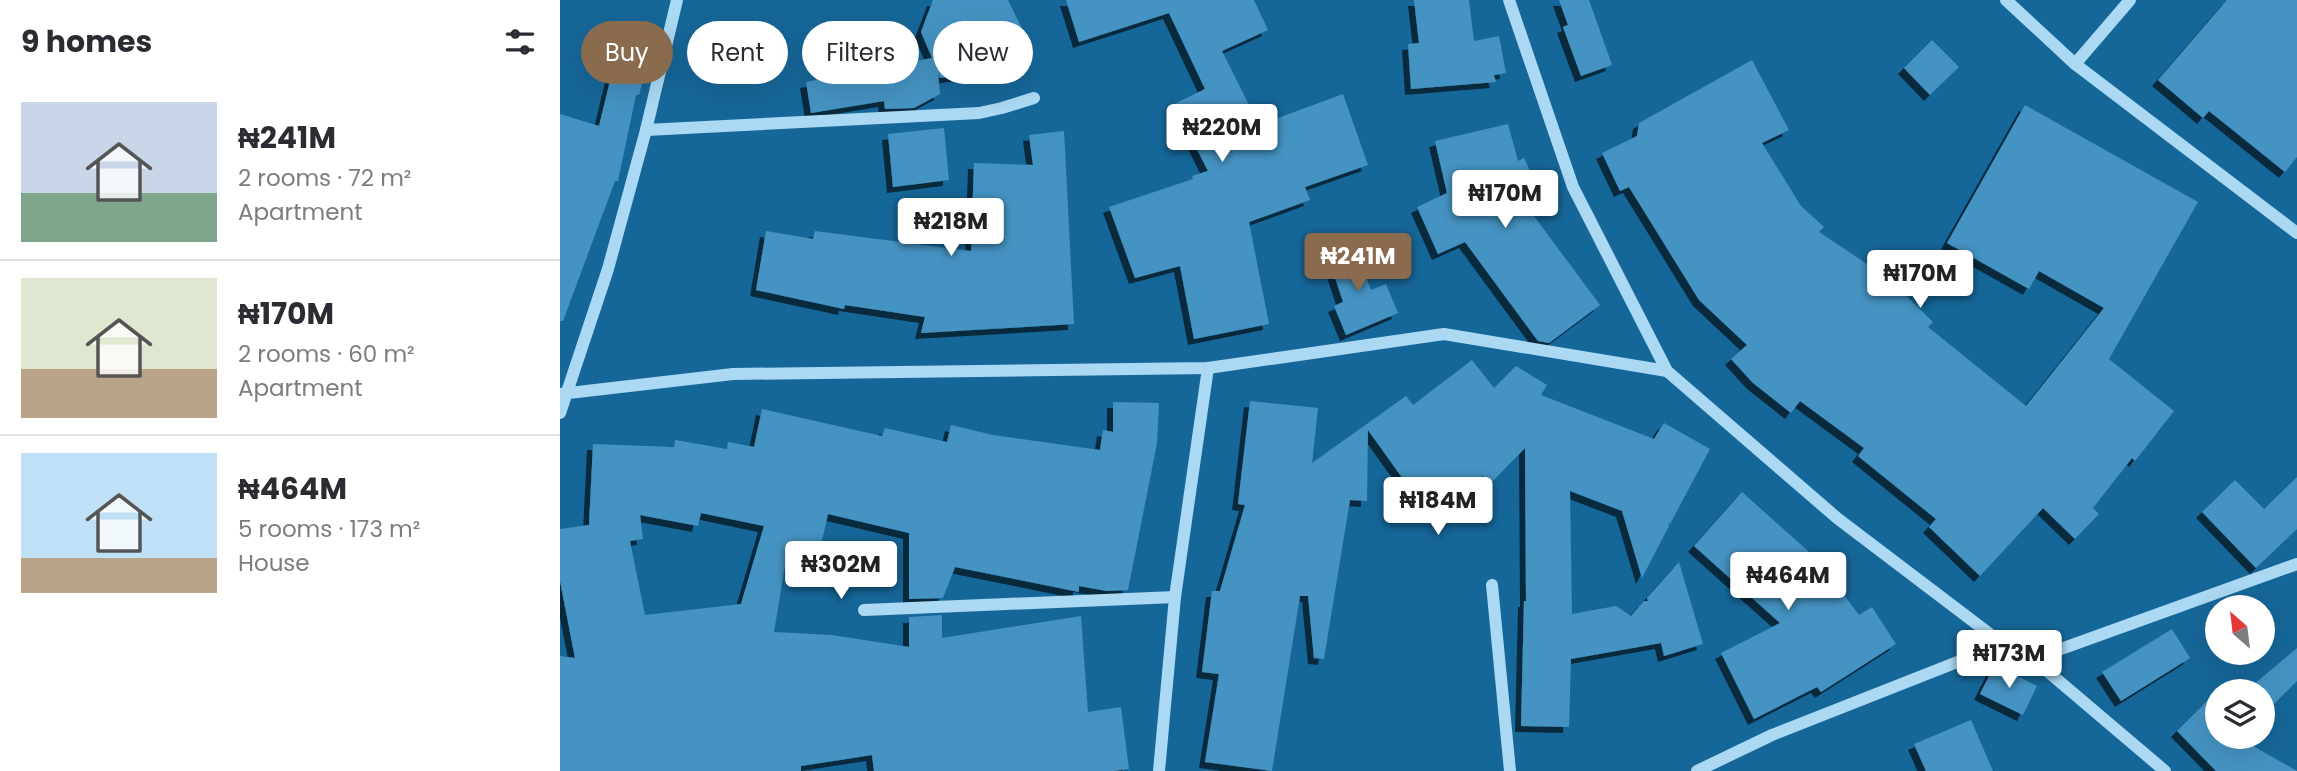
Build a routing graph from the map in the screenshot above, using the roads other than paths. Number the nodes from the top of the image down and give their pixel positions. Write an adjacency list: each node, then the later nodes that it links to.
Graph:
1 (677, 0): 7 (street)
2 (1509, 0): 10 (street)
3 (2006, 0): 5 (street)
4 (2130, 0): 5 (street)
5 (2075, 64): 8 (street)
6 (1034, 98): 7 (street)
7 (646, 130): 11 (street)
8 (2297, 233)
9 (1209, 368): 10 (street); 11 (street); 15 (street)
10 (1667, 371): 17 (street)
11 (562, 394): 12 (street)
12 (560, 412)
13 (2297, 564): 18 (street)
14 (1492, 585): 20 (street)
15 (1175, 597): 16 (street); 19 (street)
16 (864, 610)
17 (2004, 644): 18 (street); 21 (street)
18 (2033, 659): 22 (street)
19 (1159, 771)
20 (1510, 771)
21 (1697, 771)
22 (2165, 771)

